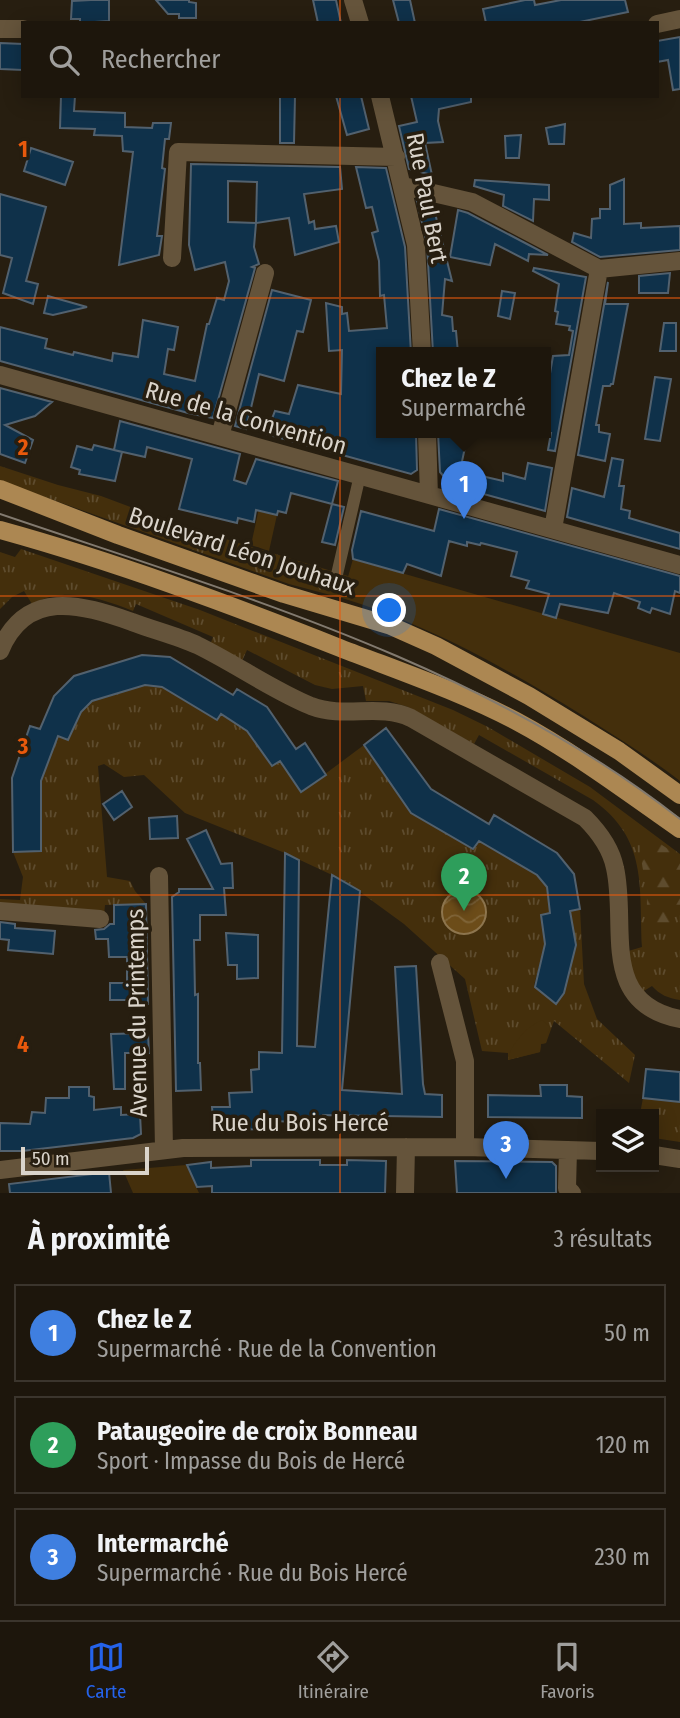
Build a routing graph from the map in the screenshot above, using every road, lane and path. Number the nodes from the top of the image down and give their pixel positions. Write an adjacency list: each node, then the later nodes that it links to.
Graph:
1 (353, 0): 3 (street)
2 (680, 19): 4 (street)
3 (359, 21)
4 (659, 24)
5 (0, 29): 6 (street)
6 (21, 29)
7 (381, 98): 8 (street, Rue Paul Bert)
8 (396, 157): 9 (street, Rue Paul Bert); 10 (street)
9 (403, 186): 12 (street); 14 (street, Rue Paul Bert)
10 (172, 258)
11 (680, 261): 12 (street)
12 (599, 269): 21 (street)
13 (265, 273): 16 (street)
14 (422, 347)
15 (0, 376): 16 (street, Rue de la Convention)
16 (219, 436): 18 (street, Rue de la Convention)
17 (427, 438): 20 (street)
18 (360, 475): 20 (street, Rue de la Convention); 24 (street)
19 (0, 489): 26 (main road, Boulevard Léon Jouhaux)
20 (429, 495): 21 (street, Rue de la Convention)
21 (553, 529): 23 (street, Rue de la Convention)
22 (0, 530): 27 (main road)
23 (680, 565)
24 (335, 583)
25 (0, 651): 32 (street)
26 (680, 795)
27 (680, 830)
28 (159, 876): 35 (street, Avenue du Printemps)
29 (0, 911): 30 (street)
30 (100, 919)
31 (440, 963): 34 (street)
32 (680, 1019)
33 (406, 1147): 34 (street, Rue du Bois Hercé); 35 (street, Rue du Bois Hercé); 41 (street)
34 (465, 1147): 36 (street, Rue du Bois Hercé)
35 (164, 1149): 40 (street, Rue du Bois Hercé)
36 (568, 1150): 37 (street, Rue du Bois Hercé); 42 (street)
37 (596, 1152)
38 (659, 1156): 39 (street)
39 (680, 1159)
40 (0, 1170)
41 (405, 1193)
42 (572, 1193)

